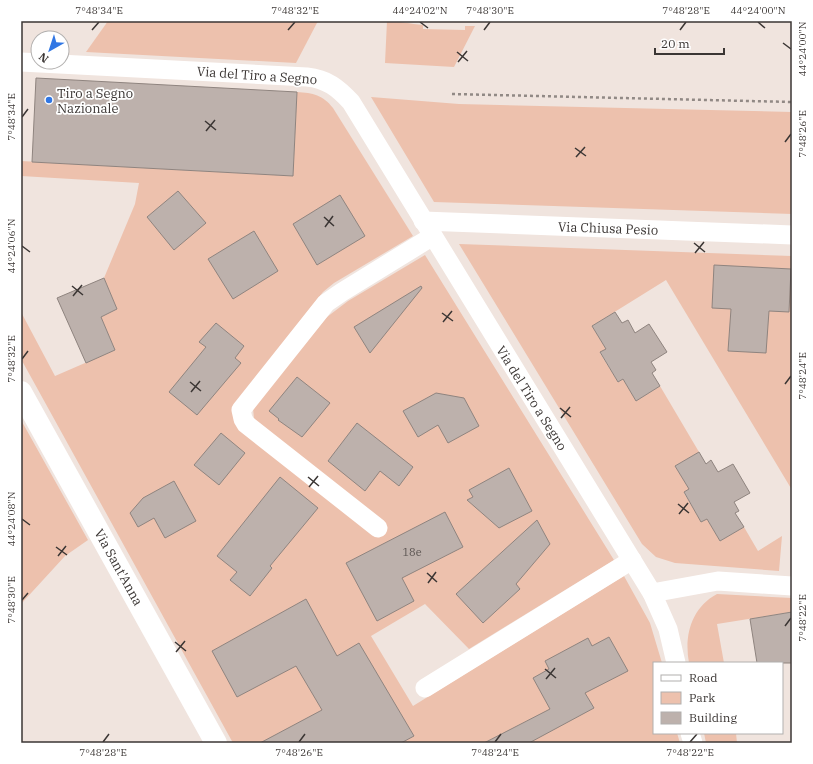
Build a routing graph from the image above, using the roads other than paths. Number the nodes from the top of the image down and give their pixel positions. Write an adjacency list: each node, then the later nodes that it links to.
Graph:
1 (21, 62): 2 (street, Via del Tiro a Segno)
2 (428, 228): 3 (street, Via Chiusa Pesio); 5 (street); 6 (street, Via del Tiro a Segno)
3 (792, 235)
4 (21, 392): 11 (street, Via Sant'Anna)
5 (378, 528)
6 (632, 560): 8 (street, Via del Tiro a Segno); 10 (street)
7 (792, 586): 8 (street)
8 (652, 593): 9 (street, Via del Tiro a Segno)
9 (676, 662)
10 (426, 688)
11 (216, 743)

